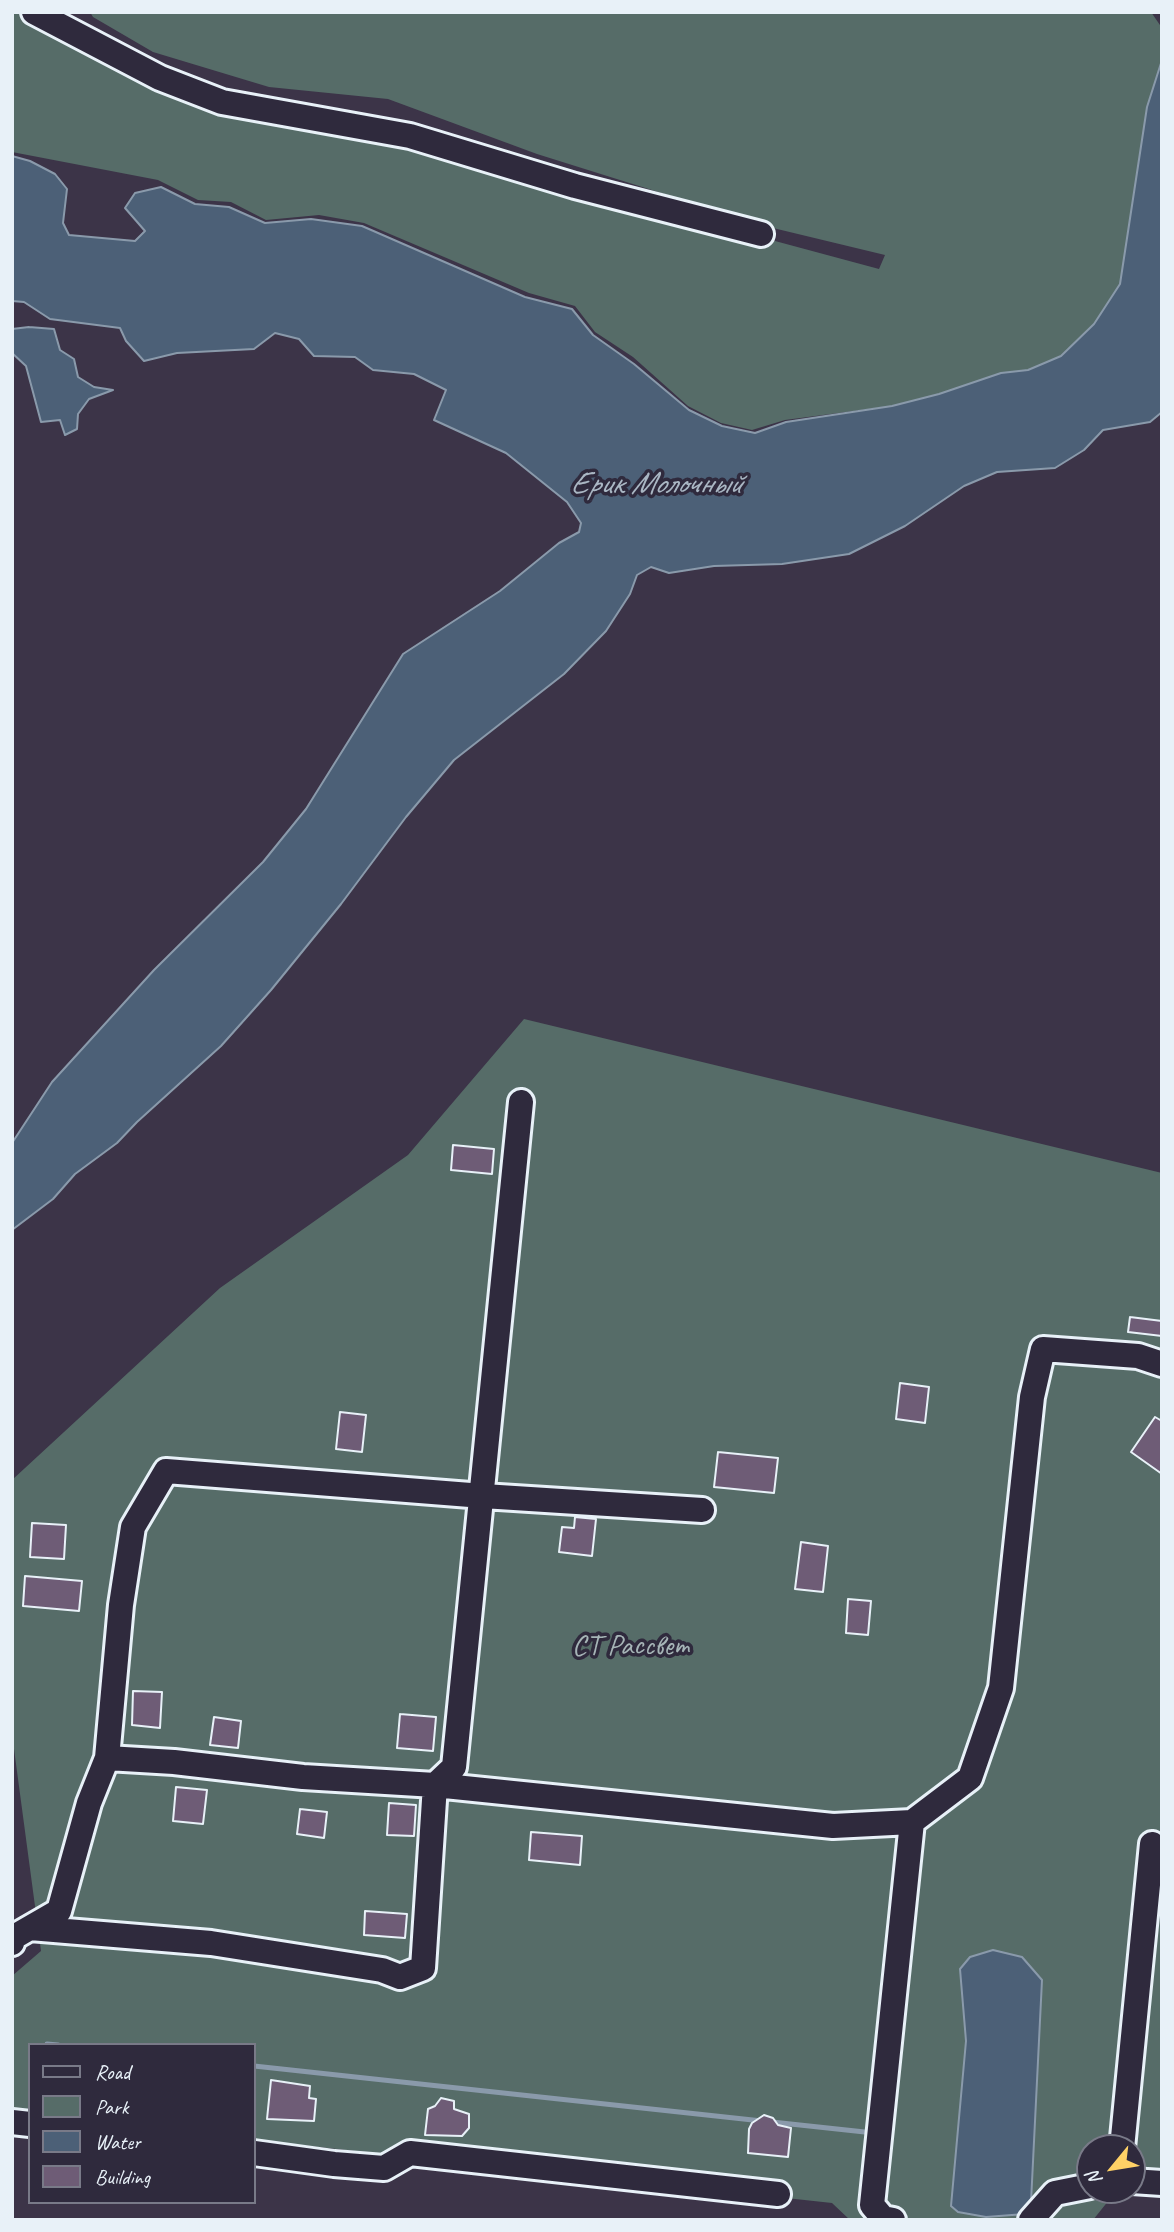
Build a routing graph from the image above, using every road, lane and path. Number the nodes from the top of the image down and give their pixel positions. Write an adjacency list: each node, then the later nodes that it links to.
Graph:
1 (34, 12): 2 (street)
2 (761, 234)
3 (521, 1102): 5 (street)
4 (1162, 1364): 9 (street)
5 (483, 1496): 6 (street); 7 (street); 8 (street)
6 (702, 1510)
7 (107, 1758): 8 (street); 11 (street)
8 (435, 1785): 9 (street); 11 (street)
9 (912, 1822): 16 (street)
10 (1152, 1844): 12 (street)
11 (21, 1936)
12 (1123, 2134)
13 (256, 2153): 15 (street)
14 (1076, 2189): 17 (street)
15 (778, 2194)
16 (893, 2220)
17 (1031, 2220)

